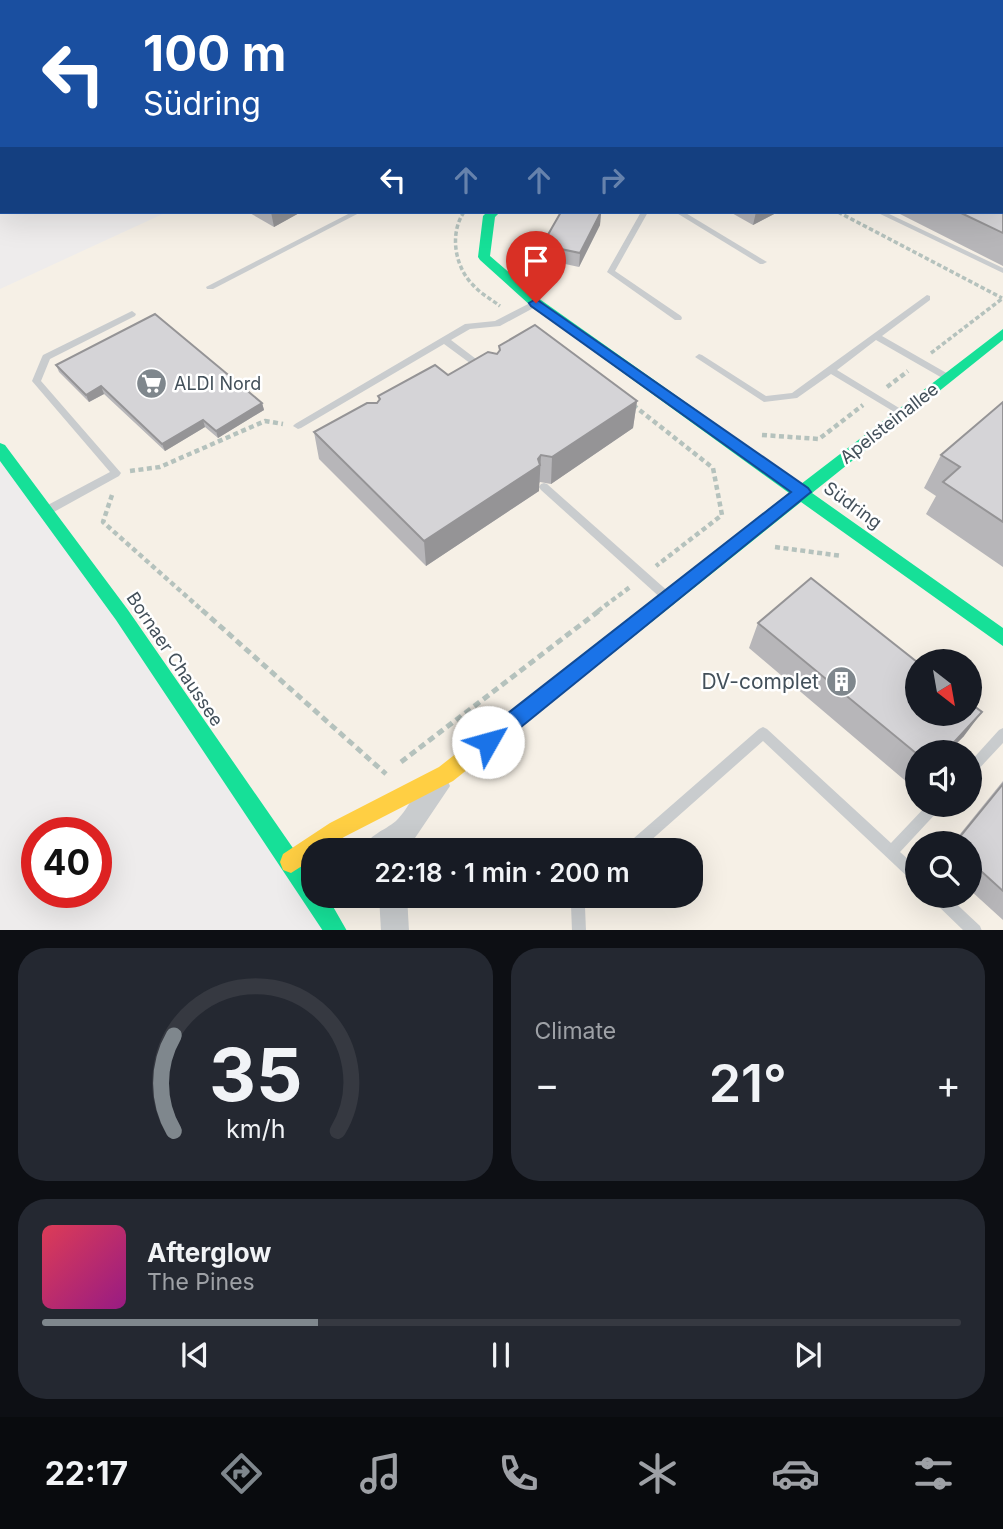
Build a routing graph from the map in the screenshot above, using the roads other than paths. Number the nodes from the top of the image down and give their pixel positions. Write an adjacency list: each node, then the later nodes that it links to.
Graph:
1 (353, 214): 8 (lane)
2 (492, 214): 10 (street, Südring)
3 (643, 214): 12 (lane)
4 (683, 214): 6 (lane)
5 (884, 214): 7 (lane)
6 (763, 262)
7 (1003, 271)
8 (210, 287)
9 (927, 298): 14 (lane)
10 (536, 303): 15 (lane); 26 (street, Südring)
11 (132, 314): 27 (lane)
12 (678, 318)
13 (1003, 333): 19 (street, Apelsteinallee)
14 (876, 336): 17 (lane); 19 (lane)
15 (445, 340): 18 (lane); 20 (lane)
16 (699, 357): 17 (lane)
17 (831, 370): 22 (lane)
18 (494, 376)
19 (947, 377): 22 (street, Apelsteinallee)
20 (346, 398): 21 (lane); 23 (lane)
21 (356, 407)
22 (901, 414): 26 (street, Apelsteinallee)
23 (298, 426)
24 (0, 449): 27 (street, Bornaer Chaussee)
25 (544, 487): 28 (lane)
26 (803, 492): 28 (street, Apelsteinallee); 29 (street, Südring)
27 (45, 511): 37 (street, Bornaer Chaussee)
28 (668, 598): 32 (street, Apelsteinallee)
29 (1003, 638)
30 (1003, 734): 31 (lane)
31 (982, 757)
32 (446, 774): 34 (street, Apelsteinallee); 37 (street, Apelsteinallee)
33 (925, 817): 36 (lane)
34 (404, 838)
35 (645, 838): 36 (lane)
36 (891, 852): 38 (lane)
37 (291, 862): 39 (street, Bornaer Chaussee)
38 (905, 865)
39 (301, 877)
40 (321, 908): 44 (street, Bornaer Chaussee)
41 (392, 908): 45 (street)
42 (578, 908): 46 (lane)
43 (951, 908): 47 (lane)
44 (336, 930)
45 (395, 930)
46 (579, 930)
47 (975, 930)

